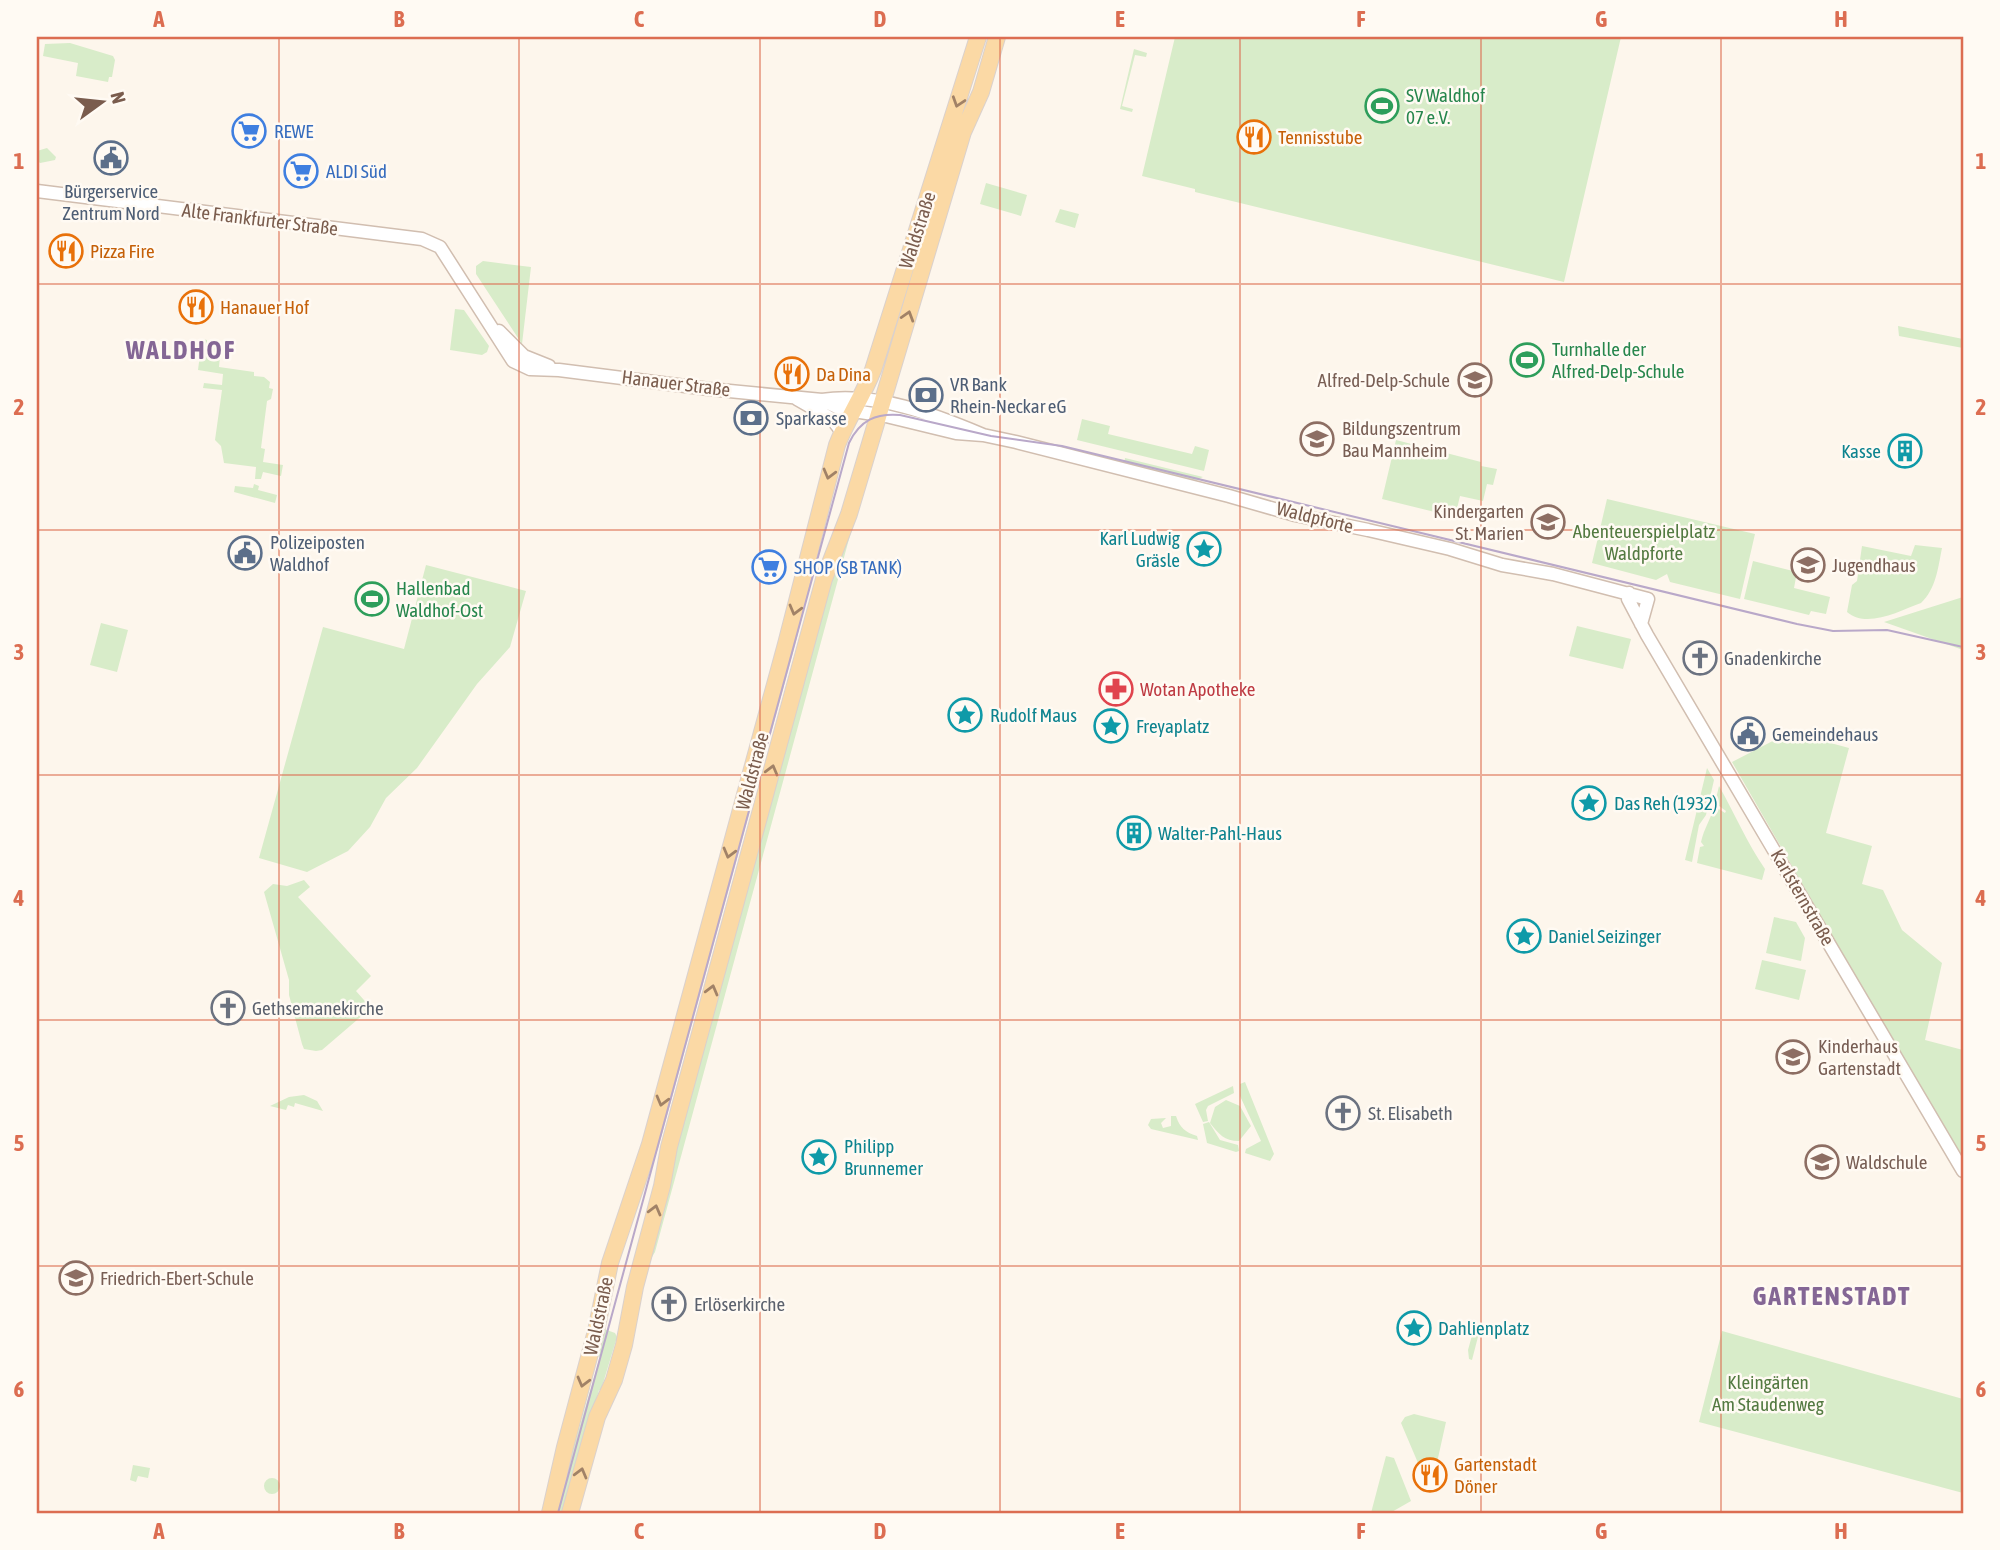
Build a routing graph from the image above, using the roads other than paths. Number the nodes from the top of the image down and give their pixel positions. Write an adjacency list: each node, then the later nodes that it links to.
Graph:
1 (978, 37): 6 (main road, Waldstraße, one-way to 6)
2 (997, 37): 7 (main road, Waldstraße, one-way to 2)
3 (37, 191): 4 (street, Alte Frankfurter Straße)
4 (511, 351): 5 (street, Hanauer Straße)
5 (794, 397): 6 (street, Hanauer Straße); 8 (street, Hanauer Straße)
6 (858, 405): 7 (street, Hanauer Straße); 8 (main road, Waldstraße)
7 (880, 408): 9 (street, Waldpforte); 13 (main road, Waldstraße, one-way to 7)
8 (842, 432): 12 (main road, Waldstraße, one-way to 12)
9 (1629, 593): 10 (street, Karlsternstraße); 10 (street, Waldpforte)
10 (1641, 624): 11 (street, Karlsternstraße)
11 (1963, 1171)
12 (550, 1513)
13 (570, 1513)

